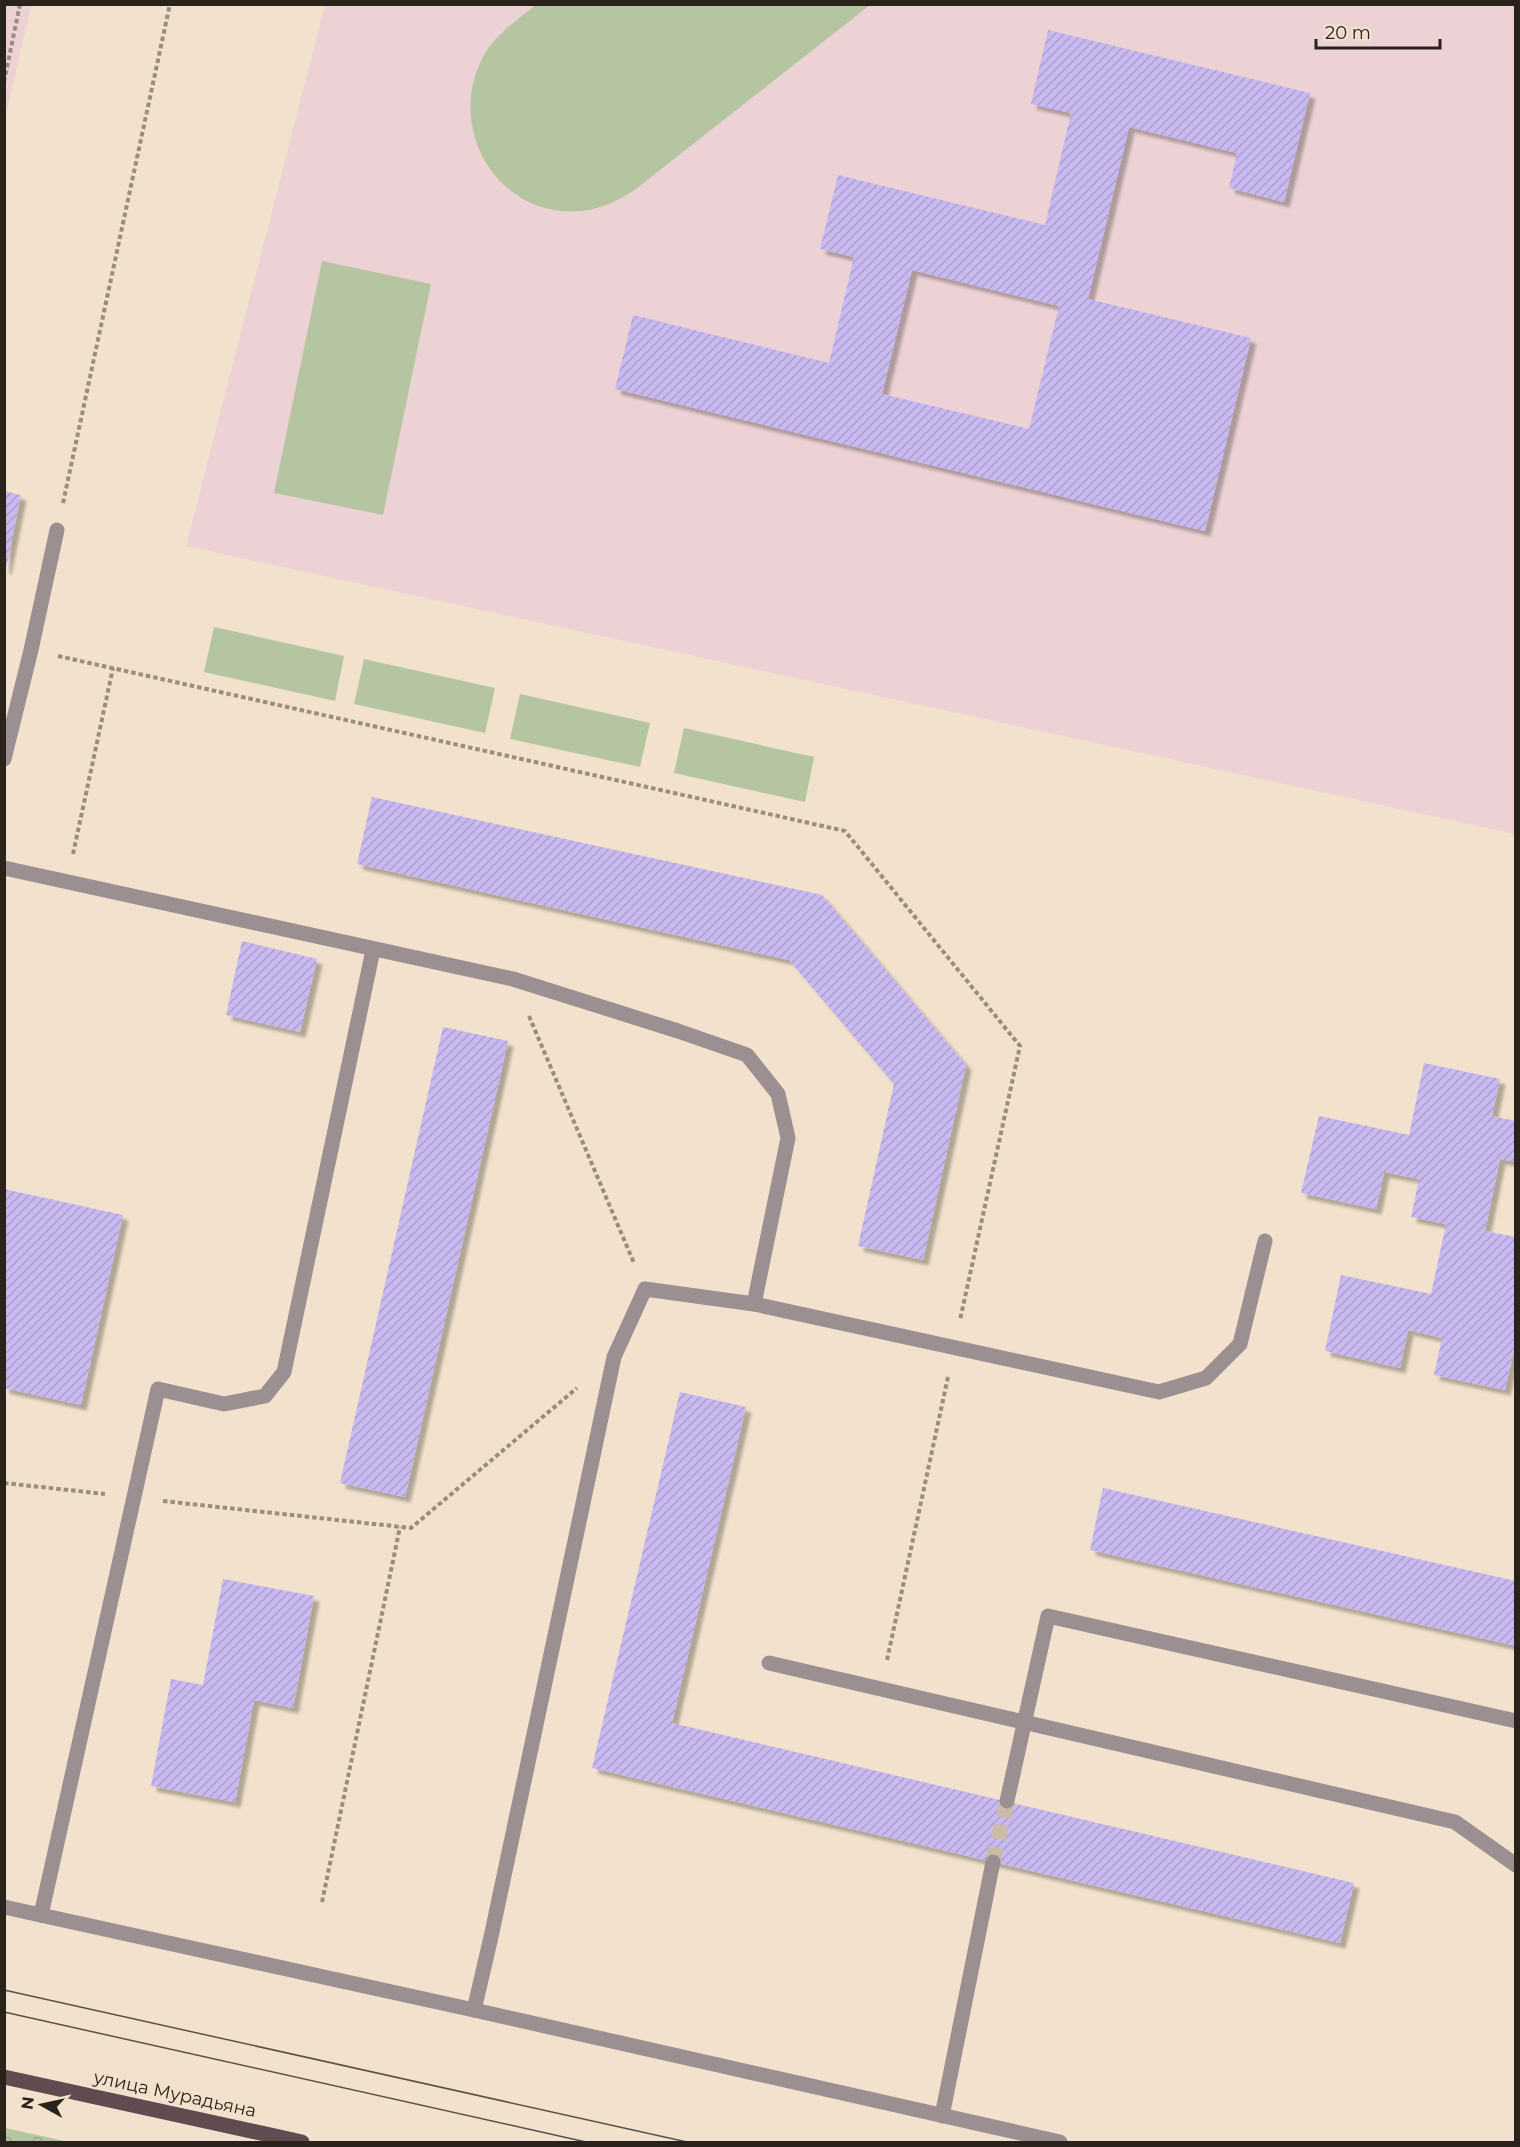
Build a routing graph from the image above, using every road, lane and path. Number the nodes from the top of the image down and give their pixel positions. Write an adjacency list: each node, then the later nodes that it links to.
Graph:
1 (20, 4): 3 (path)
2 (170, 4): 4 (path)
3 (4, 82)
4 (57, 530): 5 (lane)
5 (31, 650): 6 (path); 7 (lane)
6 (113, 668): 9 (path); 15 (path)
7 (4, 759)
8 (4, 868): 9 (lane)
9 (67, 881): 10 (lane)
10 (373, 950): 11 (lane); 18 (lane)
11 (513, 979): 13 (path); 14 (lane)
12 (1265, 1241): 15 (lane)
13 (645, 1289): 14 (lane); 16 (lane)
14 (754, 1304): 15 (lane)
15 (954, 1347): 21 (path)
16 (614, 1357): 19 (path); 30 (lane)
17 (4, 1483): 18 (path)
18 (133, 1497): 19 (path); 29 (lane)
19 (400, 1527): 27 (path)
20 (769, 1663): 21 (lane)
21 (880, 1689): 23 (lane)
22 (1515, 1721): 23 (lane)
23 (1025, 1722): 24 (lane); 26 (lane)
24 (1007, 1801)
25 (993, 1862): 32 (lane)
26 (1515, 1866)
27 (322, 1902)
28 (4, 1907): 29 (lane)
29 (41, 1915): 30 (lane)
30 (474, 2010): 32 (lane)
31 (4, 2077): 33 (main road, улица Мурадьяна)
32 (942, 2116): 34 (lane)
33 (302, 2142)
34 (1060, 2142)

